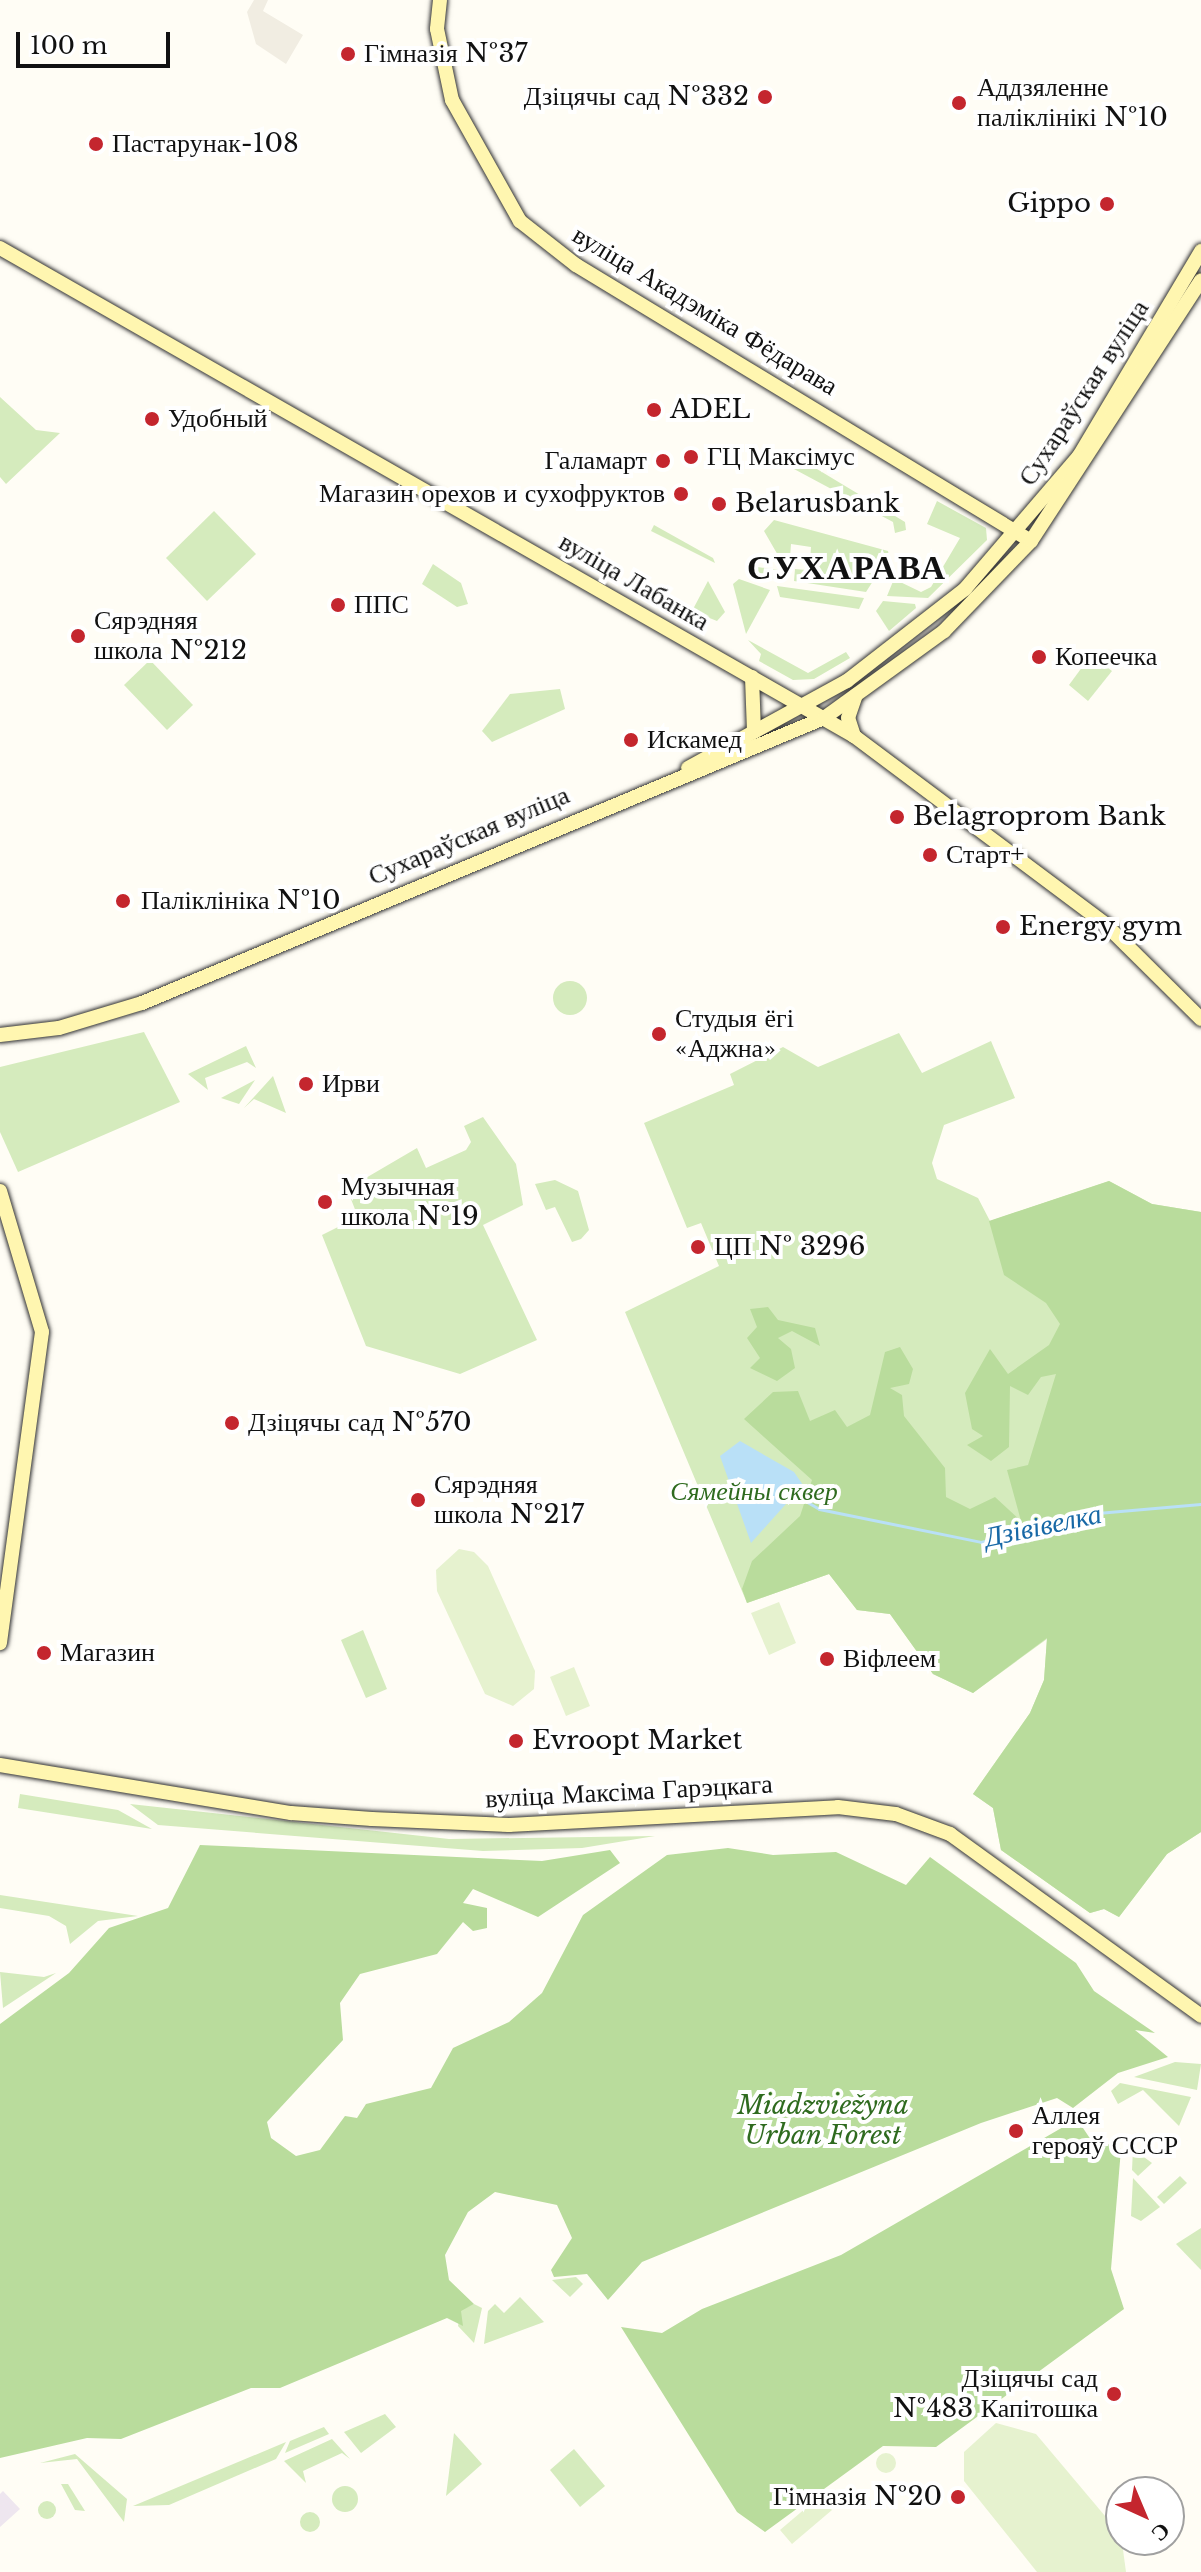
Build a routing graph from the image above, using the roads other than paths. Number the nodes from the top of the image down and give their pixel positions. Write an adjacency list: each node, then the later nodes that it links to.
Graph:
1 (440, 0): 5 (main road, вуліца Акадэміка Фёдарава)
2 (0, 248): 6 (main road, вуліца Лабанка)
3 (1201, 251): 5 (main road, Сухараўская вуліца)
4 (1201, 280): 5 (main road, Сухараўская вуліца)
5 (1025, 536): 7 (main road, Сухараўская вуліца); 8 (main road, Сухараўская вуліца)
6 (752, 677): 8 (main road, вуліца Лабанка); 10 (main road)
7 (856, 695): 9 (main road, Сухараўская вуліца); 11 (main road)
8 (806, 708): 9 (main road, вуліца Лабанка); 10 (main road, Сухараўская вуліца)
9 (824, 718): 11 (main road, вуліца Лабанка); 12 (main road, Сухараўская вуліца)
10 (754, 732): 12 (main road, Сухараўская вуліца)
11 (854, 736): 13 (main road, вуліца Лабанка)
12 (684, 771): 14 (main road, Сухараўская вуліца)
13 (1201, 1019)
14 (0, 1035)
15 (0, 1191): 16 (main road)
16 (0, 1643)
17 (0, 1765): 18 (main road, вуліца Максіма Гарэцкага)
18 (1201, 2016)

